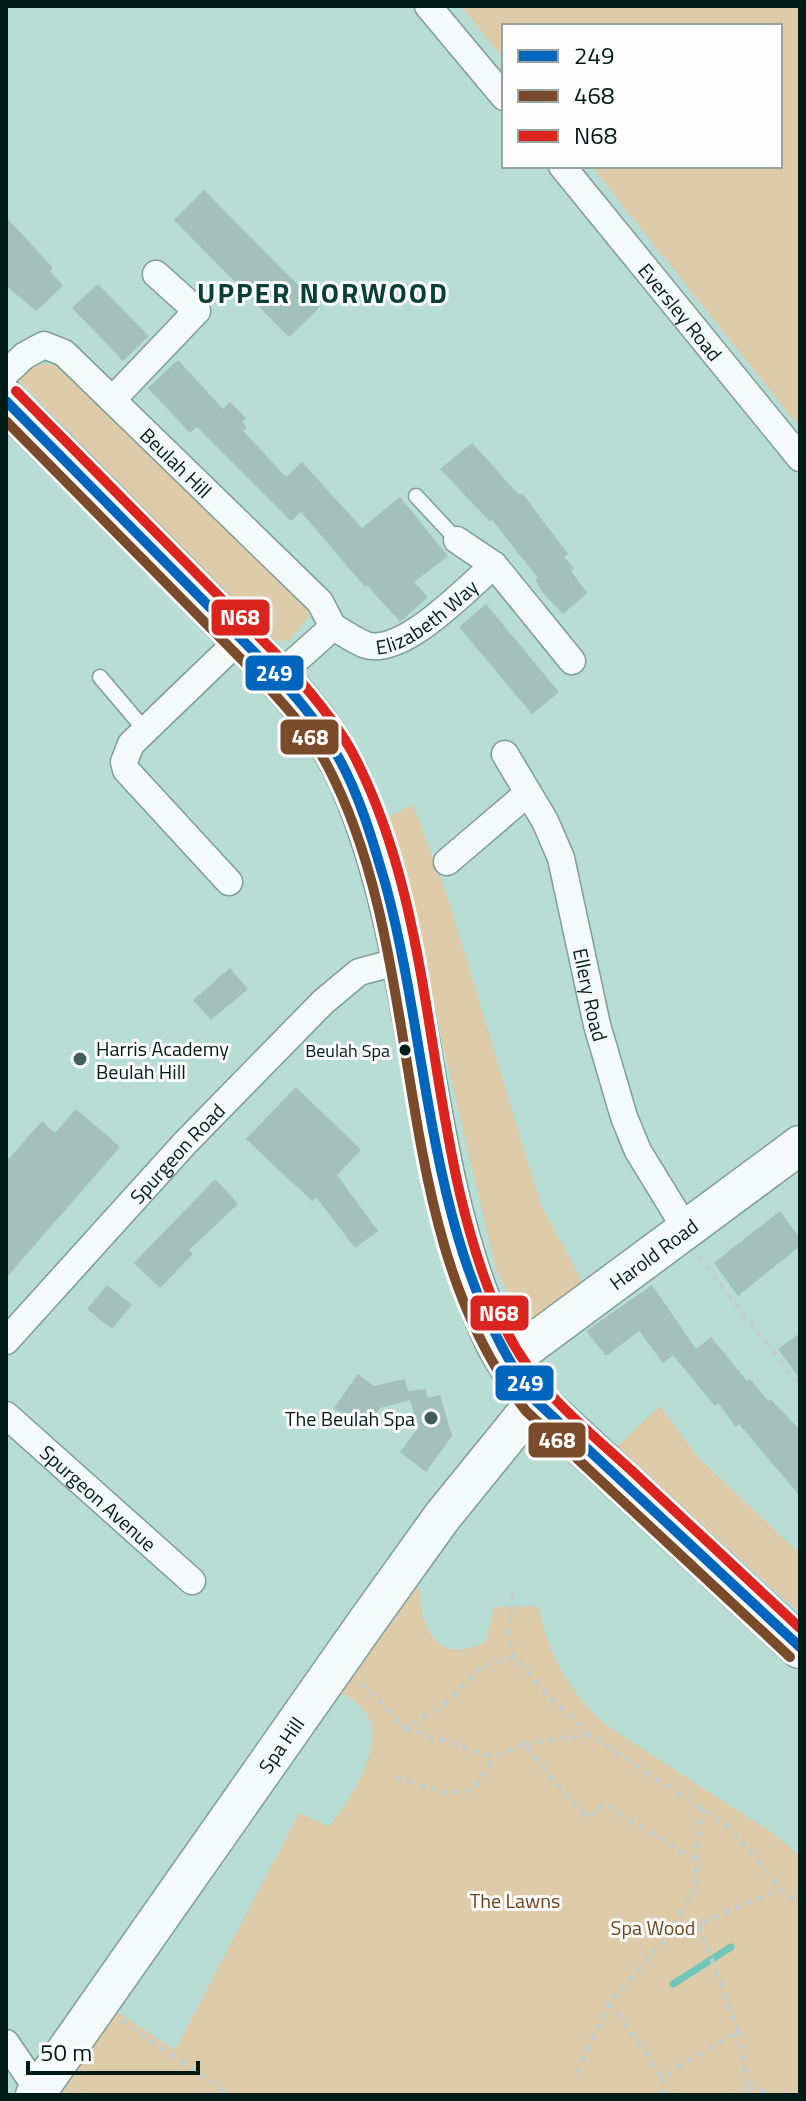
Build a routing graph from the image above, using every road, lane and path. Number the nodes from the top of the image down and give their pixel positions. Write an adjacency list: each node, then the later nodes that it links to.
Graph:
1 (428, 6): 2 (street)
2 (502, 95)
3 (564, 168): 8 (street, Eversley Road)
4 (156, 274): 6 (street)
5 (6, 373): 6 (street, Beulah Hill)
6 (113, 399): 12 (street, Beulah Hill)
7 (6, 401): 13 (main road)
8 (800, 458)
9 (416, 496): 10 (lane)
10 (457, 540): 11 (street)
11 (494, 565): 12 (street, Elizabeth Way); 14 (street)
12 (333, 627): 16 (street)
13 (240, 639): 16 (main road); 17 (street)
14 (572, 661)
15 (100, 677): 17 (lane)
16 (277, 677): 22 (main road)
17 (145, 730): 21 (street)
18 (505, 754): 19 (street, Ellery Road)
19 (528, 793): 20 (street); 24 (street, Ellery Road)
20 (447, 862)
21 (229, 882)
22 (404, 960): 25 (street, Spurgeon Road); 26 (main road)
23 (800, 1145): 24 (street, Harold Road)
24 (684, 1233): 26 (street, Harold Road); 27 (path)
25 (6, 1341)
26 (507, 1362): 28 (main road)
27 (800, 1386)
28 (536, 1401): 32 (main road); 34 (street, Spa Hill)
29 (6, 1415): 30 (street, Spurgeon Avenue)
30 (192, 1581)
31 (513, 1593): 33 (path)
32 (800, 1647)
33 (515, 1657): 35 (path); 36 (path)
34 (336, 1666): 35 (path); 47 (street, Spa Hill)
35 (404, 1728): 38 (path)
36 (590, 1735): 37 (path); 40 (path)
37 (523, 1744): 38 (path); 41 (path)
38 (494, 1757): 39 (path)
39 (396, 1778)
40 (702, 1806): 41 (path); 42 (path)
41 (696, 1861): 45 (path)
42 (781, 1889): 43 (path); 44 (path)
43 (800, 1904)
44 (699, 1925): 45 (path); 48 (path)
45 (666, 1938): 46 (path)
46 (609, 2002): 50 (path); 51 (path)
47 (99, 2006): 53 (street, Spa Hill); 54 (path)
48 (738, 2031): 51 (path); 52 (path)
49 (6, 2043): 53 (street)
50 (577, 2073)
51 (662, 2077): 55 (path)
52 (748, 2087): 56 (path); 57 (path)
53 (36, 2092)
54 (231, 2095)
55 (662, 2095)
56 (743, 2095)
57 (777, 2095)

